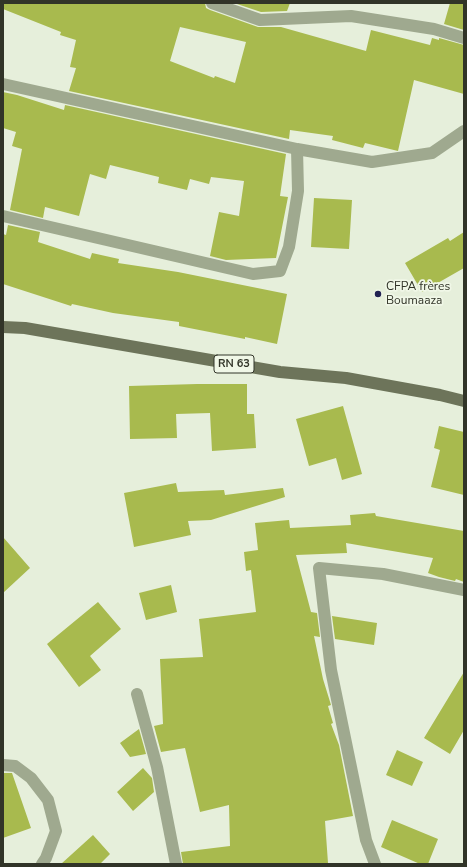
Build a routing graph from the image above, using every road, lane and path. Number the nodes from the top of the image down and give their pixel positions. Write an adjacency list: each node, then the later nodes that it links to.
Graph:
1 (212, 3): 2 (street)
2 (464, 38)
3 (3, 84): 5 (street)
4 (464, 131): 5 (street)
5 (297, 149): 6 (street)
6 (3, 216)
7 (3, 328): 8 (main road, RN 63)
8 (464, 401)
9 (464, 590): 14 (street)
10 (137, 694): 13 (street)
11 (3, 765): 12 (street)
12 (42, 864)
13 (176, 864)
14 (375, 864)

